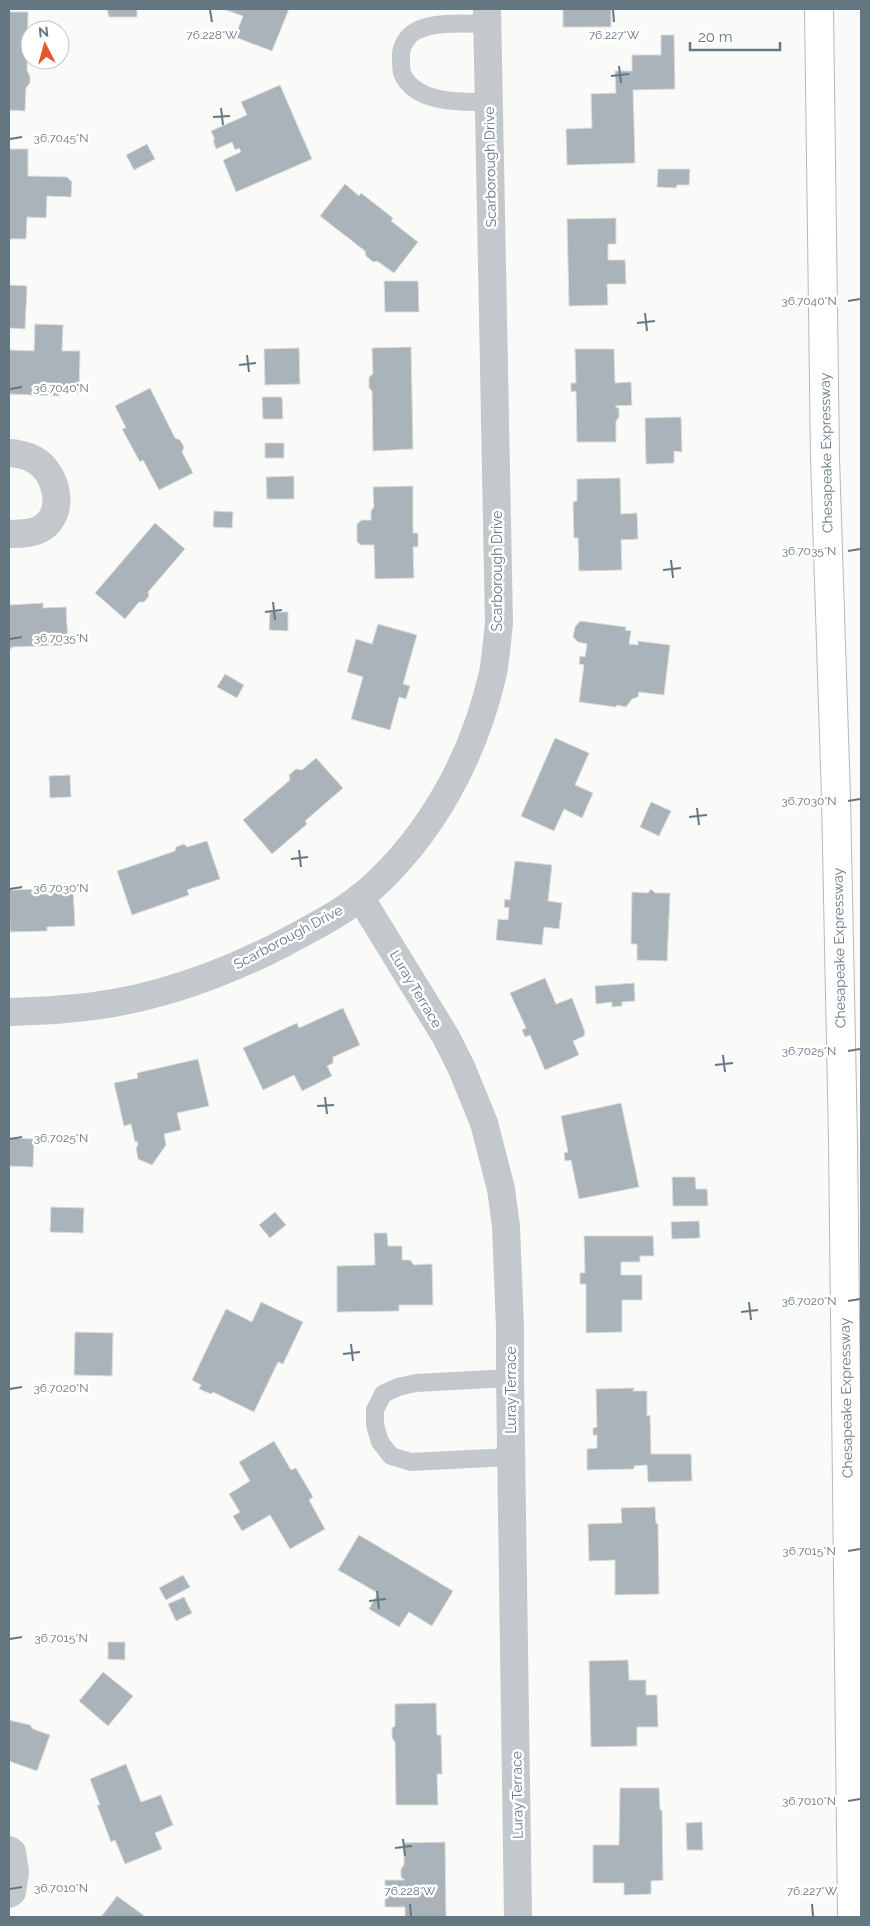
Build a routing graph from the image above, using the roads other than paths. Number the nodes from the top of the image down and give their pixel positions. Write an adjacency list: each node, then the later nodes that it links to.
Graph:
1 (819, 9): 13 (highway, Chesapeake Expressway)
2 (487, 16): 3 (street, Scarborough Drive); 3 (lane)
3 (488, 102): 6 (street, Scarborough Drive)
4 (9, 453): 5 (street)
5 (9, 534)
6 (360, 897): 7 (street, Scarborough Drive); 8 (street, Luray Terrace)
7 (9, 1012)
8 (510, 1378): 9 (street, Luray Terrace); 9 (lane)
9 (511, 1458): 12 (street, Luray Terrace)
10 (9, 1850): 11 (street)
11 (9, 1894)
12 (518, 1917)
13 (852, 1917)

